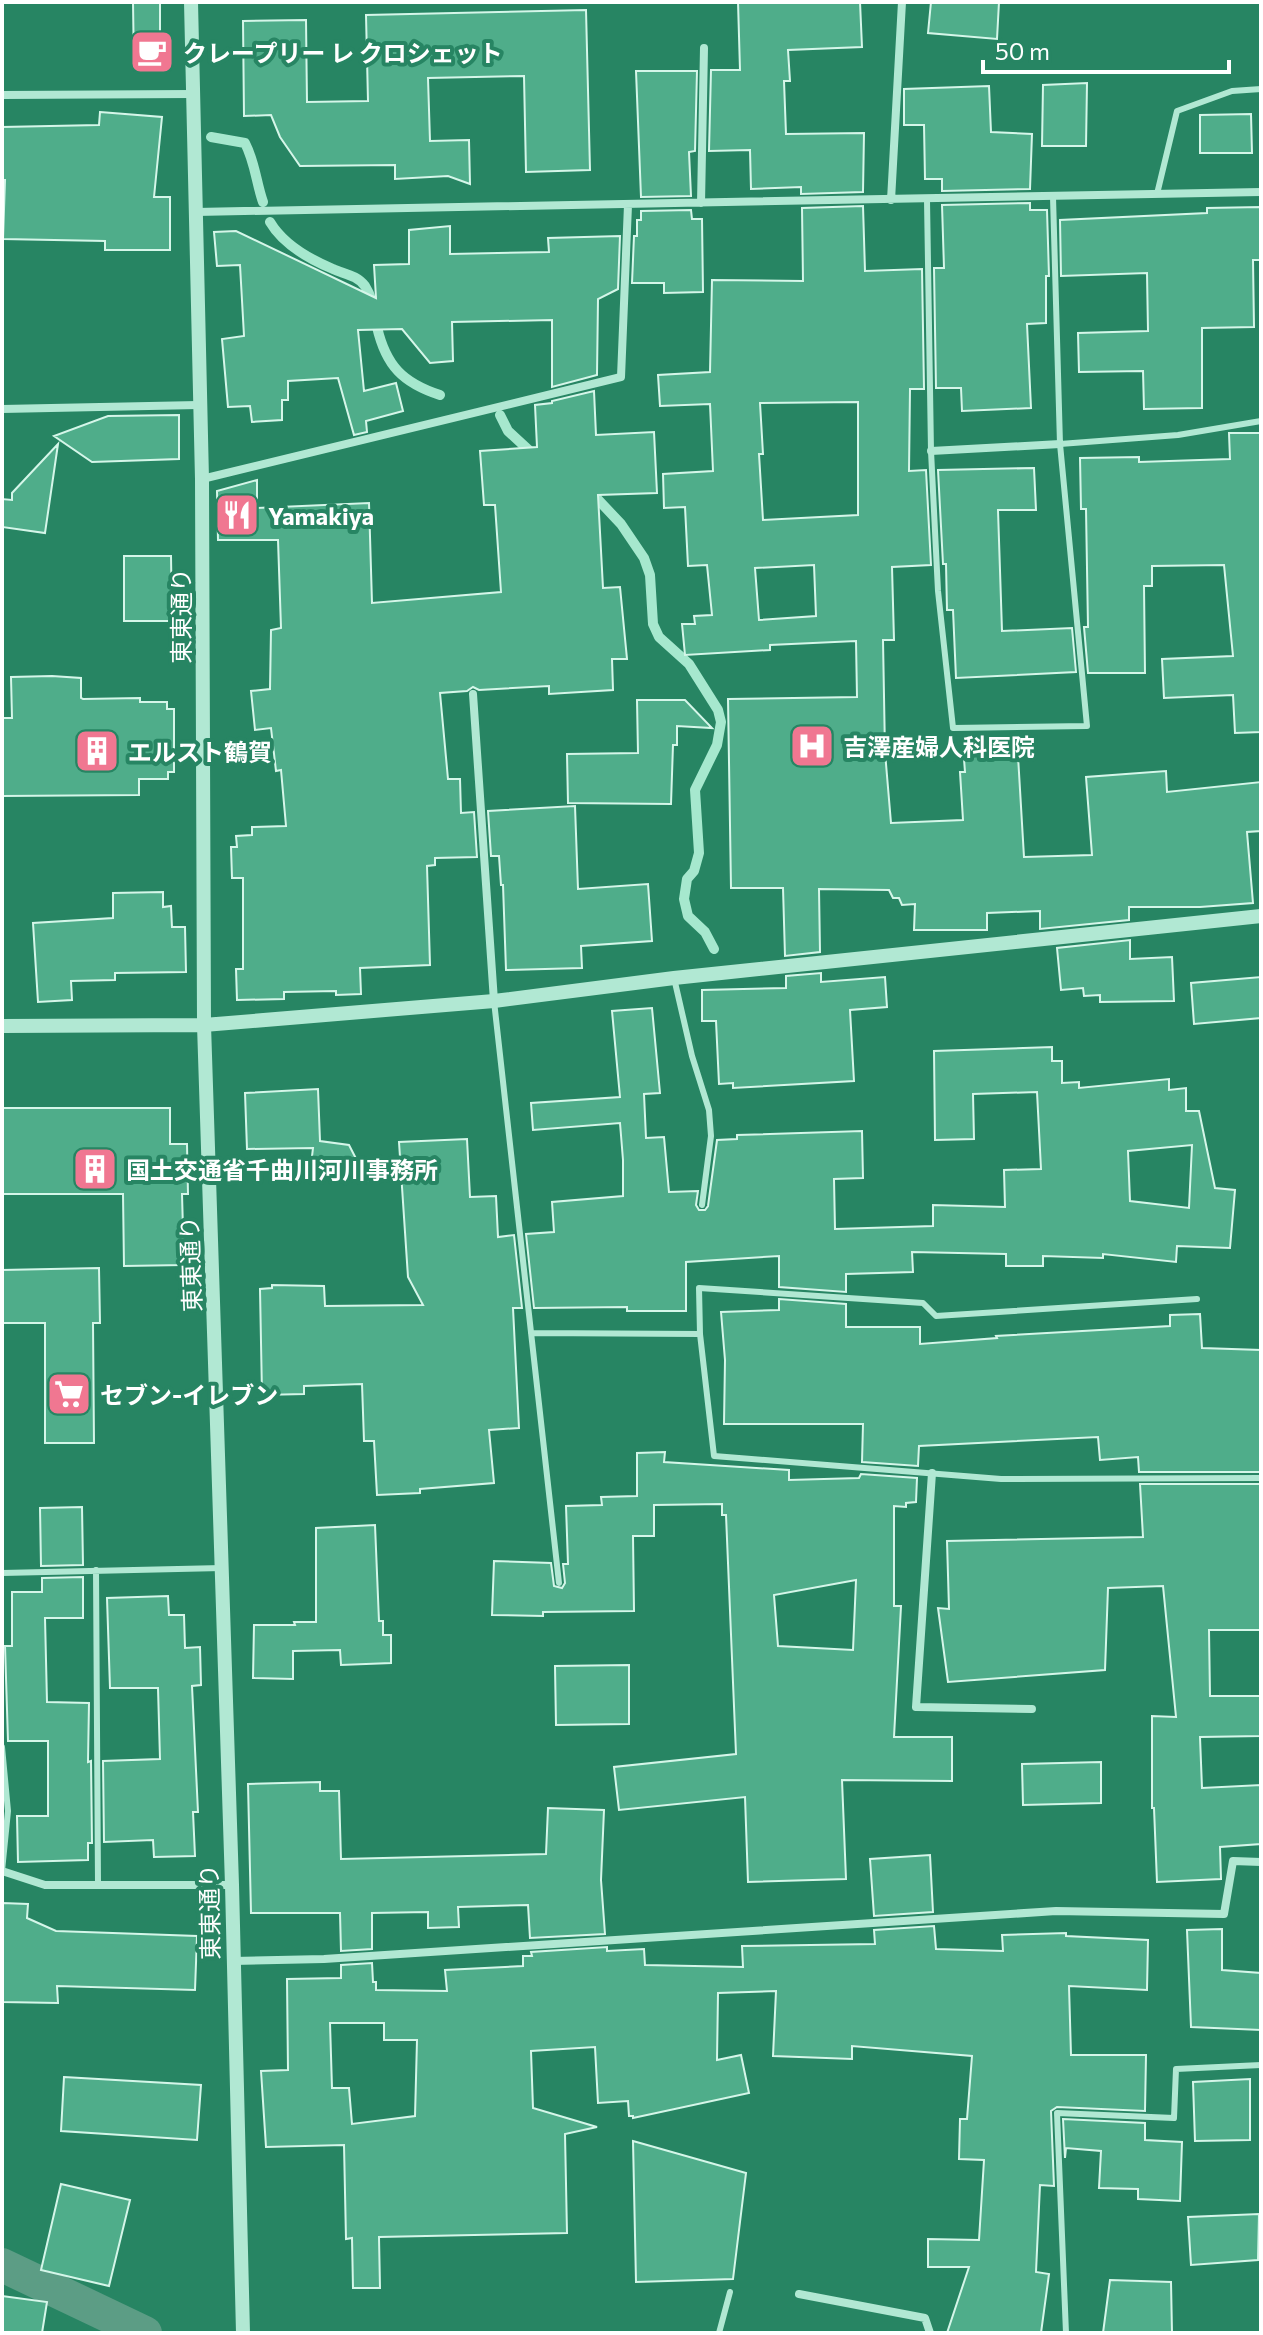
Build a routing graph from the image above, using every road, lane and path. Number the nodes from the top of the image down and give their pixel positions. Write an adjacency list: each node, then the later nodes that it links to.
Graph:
1 (191, 2): 5 (street, 東東通り)
2 (902, 2): 10 (street)
3 (704, 48): 12 (street)
4 (1261, 89): 8 (lane)
5 (193, 94): 6 (street); 14 (street, 東東通り)
6 (2, 95)
7 (1261, 192): 8 (street)
8 (1157, 194): 9 (street)
9 (1053, 197): 11 (street); 18 (lane)
10 (891, 200): 11 (street); 12 (street)
11 (927, 200): 19 (lane)
12 (701, 203): 13 (street)
13 (628, 205): 14 (street); 20 (street)
14 (196, 212): 15 (street, 東東通り)
15 (198, 405): 16 (street); 20 (street, 東東通り)
16 (2, 409)
17 (1261, 421): 18 (lane)
18 (1060, 444): 19 (street); 19 (lane)
19 (931, 451)
20 (202, 479): 25 (street, 東東通り)
21 (473, 694): 24 (street)
22 (1261, 916): 23 (street)
23 (674, 978): 24 (street); 27 (lane)
24 (494, 1001): 25 (street); 29 (lane)
25 (204, 1025): 26 (street); 33 (street, 東東通り)
26 (2, 1026)
27 (702, 1205)
28 (1197, 1299): 30 (lane)
29 (531, 1333): 30 (lane); 36 (lane)
30 (700, 1334): 31 (lane)
31 (932, 1473): 32 (lane); 37 (street)
32 (1261, 1478)
33 (222, 1568): 34 (lane); 42 (street, 東東通り)
34 (96, 1570): 35 (lane); 41 (lane)
35 (2, 1573)
36 (559, 1583)
37 (1032, 1709)
38 (2, 1747): 40 (lane)
39 (1261, 1862): 43 (street)
40 (2, 1871): 41 (street)
41 (98, 1884): 42 (street)
42 (232, 1885): 43 (street, 東東通り)
43 (232, 1962): 47 (street, 東東通り)
44 (1261, 2065): 50 (lane)
45 (730, 2292): 48 (lane)
46 (799, 2294): 49 (street)
47 (243, 2333)
48 (719, 2333)
49 (930, 2333)
50 (1066, 2333)

